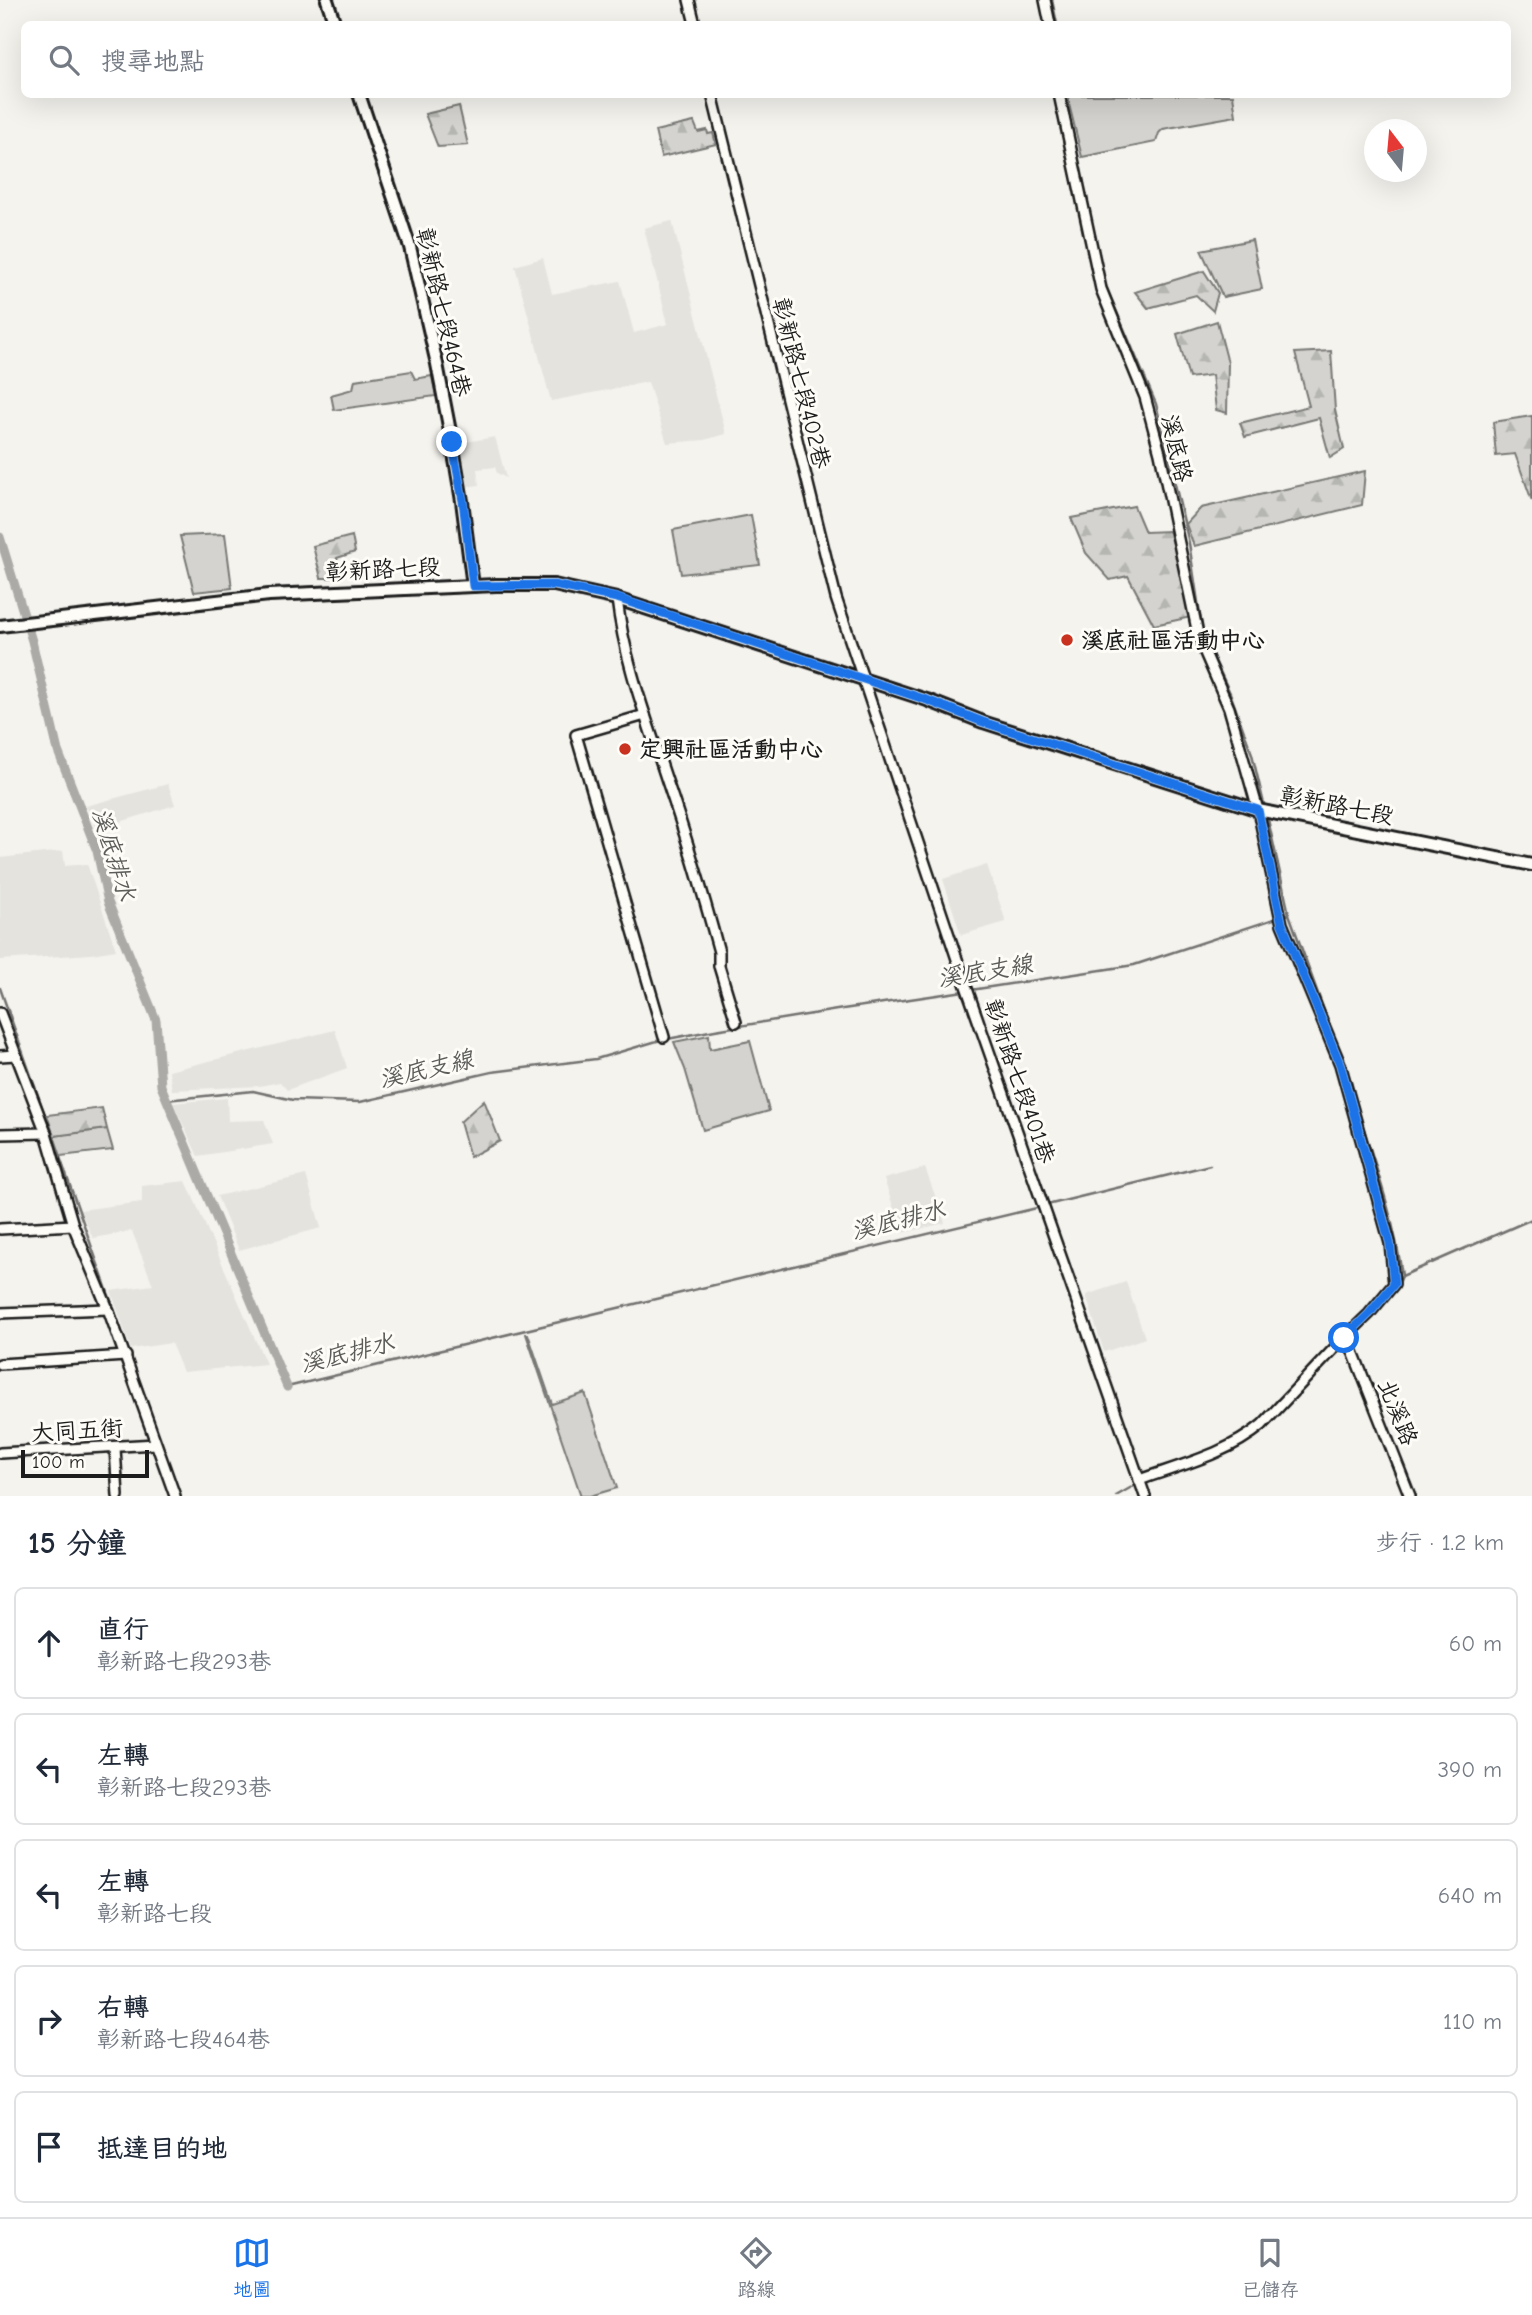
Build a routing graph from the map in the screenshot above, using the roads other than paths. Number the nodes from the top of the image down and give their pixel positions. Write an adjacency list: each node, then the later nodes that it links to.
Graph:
1 (327, 0): 4 (street)
2 (689, 0): 5 (street)
3 (1045, 0): 6 (street)
4 (334, 21)
5 (694, 21)
6 (1049, 21)
7 (360, 98): 10 (street, 彰新路七段464巷)
8 (713, 98): 13 (street, 彰新路七段402巷)
9 (1060, 98): 15 (street, 溪底路)
10 (473, 586): 11 (street, 彰新路七段); 12 (street, 彰新路七段)
11 (617, 598): 13 (street, 彰新路七段); 14 (street)
12 (0, 626)
13 (862, 678): 15 (street, 彰新路七段); 34 (street, 彰新路七段401巷)
14 (645, 715): 18 (street); 19 (street)
15 (1258, 810): 16 (street, 彰新路七段); 28 (street, 溪底路)
16 (1532, 865)
17 (0, 1013): 20 (street)
18 (736, 1022)
19 (664, 1037)
20 (16, 1055): 21 (street); 22 (street)
21 (0, 1056)
22 (46, 1133): 23 (street); 24 (street)
23 (0, 1134)
24 (73, 1225): 25 (street); 26 (street)
25 (0, 1229)
26 (108, 1309): 27 (street); 29 (street)
27 (0, 1313)
28 (1347, 1341): 34 (street, 溪底路); 38 (street, 北溪路)
29 (125, 1356): 30 (street); 31 (street)
30 (0, 1364)
31 (156, 1444): 32 (street, 大同五街); 36 (street)
32 (115, 1448): 33 (street, 大同五街); 35 (street)
33 (0, 1453)
34 (1139, 1480): 37 (street, 彰新路七段401巷)
35 (118, 1496)
36 (174, 1496)
37 (1145, 1496)
38 (1410, 1496)

